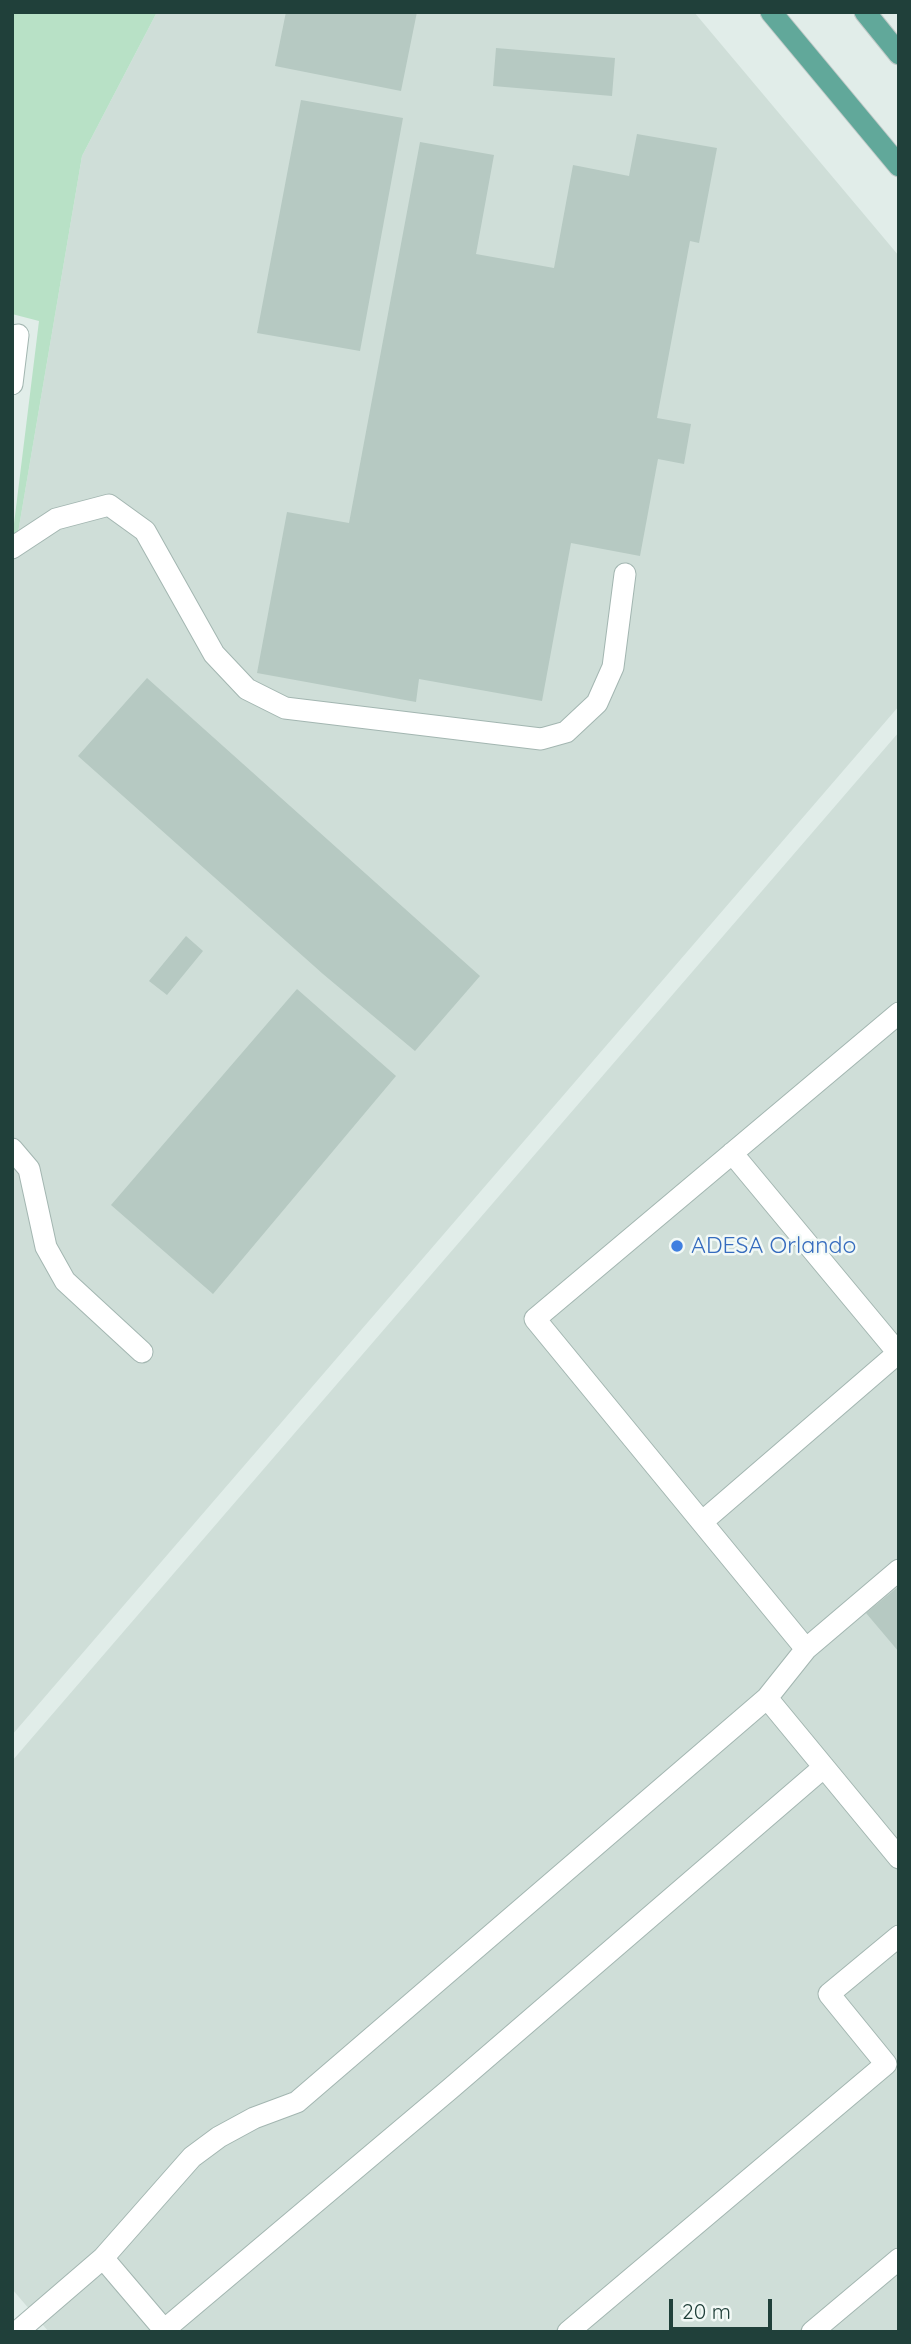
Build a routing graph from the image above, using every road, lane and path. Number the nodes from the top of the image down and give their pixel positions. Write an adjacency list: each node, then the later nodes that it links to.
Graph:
1 (771, 12): 4 (main road)
2 (865, 12): 3 (main road)
3 (899, 54)
4 (899, 166)
5 (18, 334): 6 (street)
6 (12, 384)
7 (12, 548): 8 (street)
8 (625, 574)
9 (899, 1013): 11 (street)
10 (12, 1149): 12 (street)
11 (732, 1153): 13 (street); 14 (street)
12 (142, 1352)
13 (898, 1354): 14 (street)
14 (702, 1522): 16 (street)
15 (899, 1570): 16 (street)
16 (806, 1649): 17 (street)
17 (767, 1698): 18 (street); 21 (street)
18 (824, 1767): 19 (street); 23 (street)
19 (899, 1858)
20 (899, 1936): 25 (street)
21 (103, 2258): 23 (street); 24 (street)
22 (899, 2259): 26 (street)
23 (165, 2331)
24 (17, 2332)
25 (568, 2332)
26 (812, 2332)

